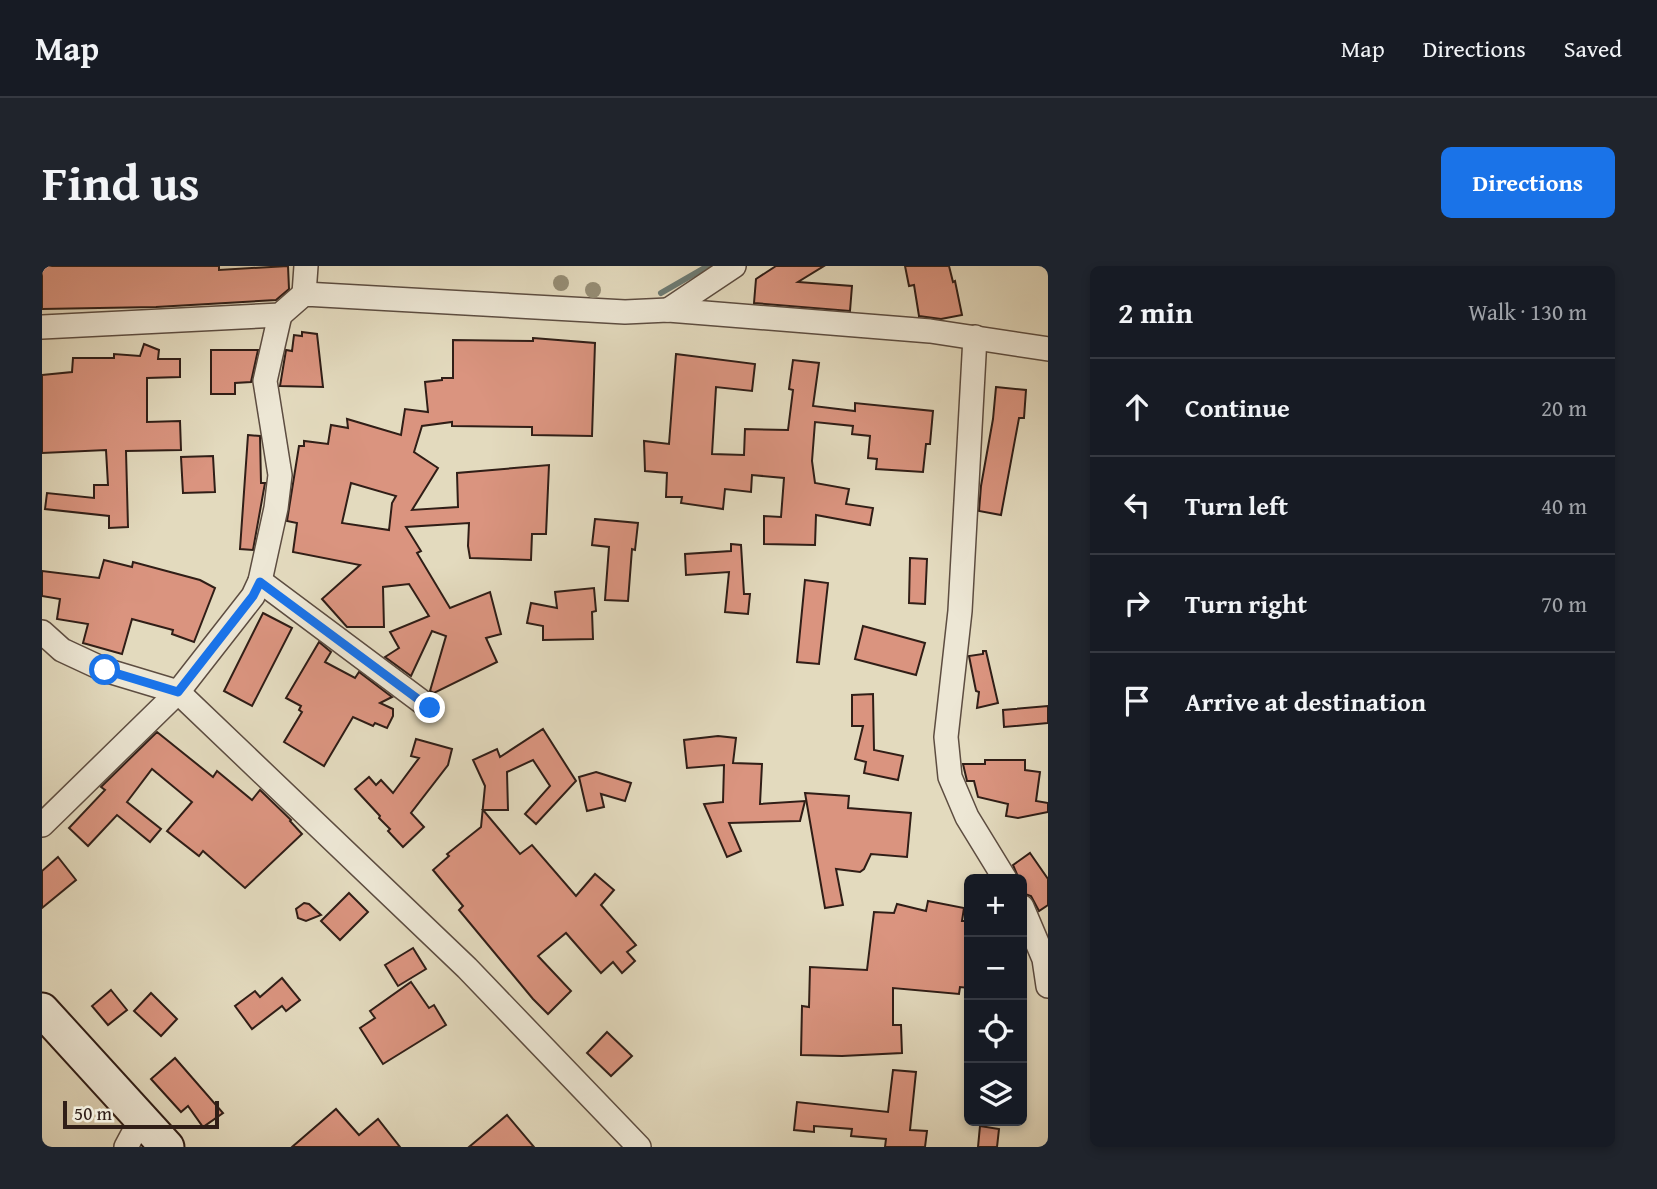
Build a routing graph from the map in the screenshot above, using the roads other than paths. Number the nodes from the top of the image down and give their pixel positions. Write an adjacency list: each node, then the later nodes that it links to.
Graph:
1 (306, 266): 3 (street)
2 (734, 266): 4 (street)
3 (304, 294): 4 (street); 5 (street)
4 (668, 310): 7 (street)
5 (280, 314): 6 (street); 9 (street)
6 (42, 327)
7 (975, 337): 8 (street); 14 (street)
8 (1048, 349)
9 (260, 582): 11 (street); 12 (street)
10 (42, 632): 11 (street)
11 (178, 692): 13 (street); 20 (street)
12 (430, 708)
13 (42, 825)
14 (1002, 874)
15 (1027, 919): 16 (street)
16 (1048, 986)
17 (42, 1010): 18 (main road)
18 (134, 1133): 19 (main road)
19 (167, 1147)
20 (639, 1147)

